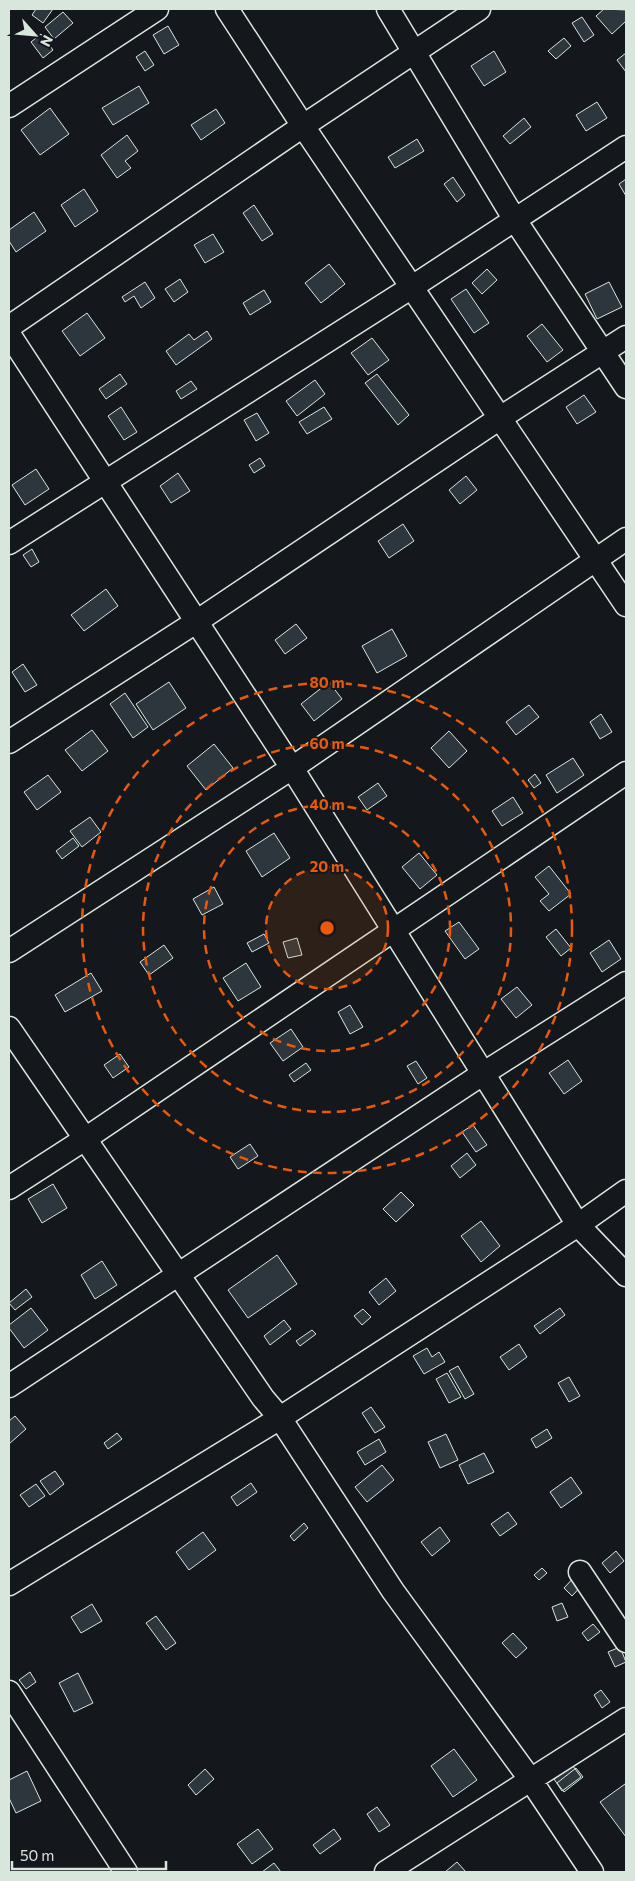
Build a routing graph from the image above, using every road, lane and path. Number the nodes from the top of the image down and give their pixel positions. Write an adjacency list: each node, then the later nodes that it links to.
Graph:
1 (157, 9): 6 (street)
2 (227, 9): 7 (street)
3 (388, 9): 5 (street)
4 (479, 9): 5 (street)
5 (414, 52): 7 (street); 9 (street)
6 (9, 106)
7 (303, 126): 10 (street); 11 (street)
8 (626, 147): 9 (street)
9 (514, 220): 10 (street); 14 (street)
10 (412, 287): 16 (street); 17 (street)
11 (9, 327)
12 (9, 334): 17 (street)
13 (626, 337): 14 (street)
14 (604, 351): 15 (street); 16 (street)
15 (626, 387)
16 (500, 418): 20 (street); 22 (street)
17 (105, 481): 19 (street); 22 (street)
18 (626, 539): 20 (street)
19 (9, 543)
20 (596, 560): 21 (street); 24 (street)
21 (626, 605)
22 (196, 622): 23 (street); 24 (street)
23 (9, 742)
24 (292, 768): 26 (street); 27 (street)
25 (626, 773): 26 (street)
26 (393, 930): 30 (street); 31 (street)
27 (9, 951)
28 (626, 984): 30 (street)
29 (9, 1028): 31 (street)
30 (484, 1074): 34 (street); 35 (street)
31 (85, 1139): 32 (street); 35 (street)
32 (9, 1188)
33 (626, 1191): 34 (street)
34 (578, 1225): 36 (street); 38 (street)
35 (178, 1274): 37 (street); 38 (street)
36 (626, 1275)
37 (9, 1386)
38 (280, 1418): 40 (street); 44 (street)
39 (580, 1572): 41 (street)
40 (9, 1584)
41 (626, 1641)
42 (9, 1692): 45 (street)
43 (626, 1719): 44 (street)
44 (530, 1779): 46 (street); 47 (street)
45 (126, 1872)
46 (386, 1872)
47 (592, 1872)

